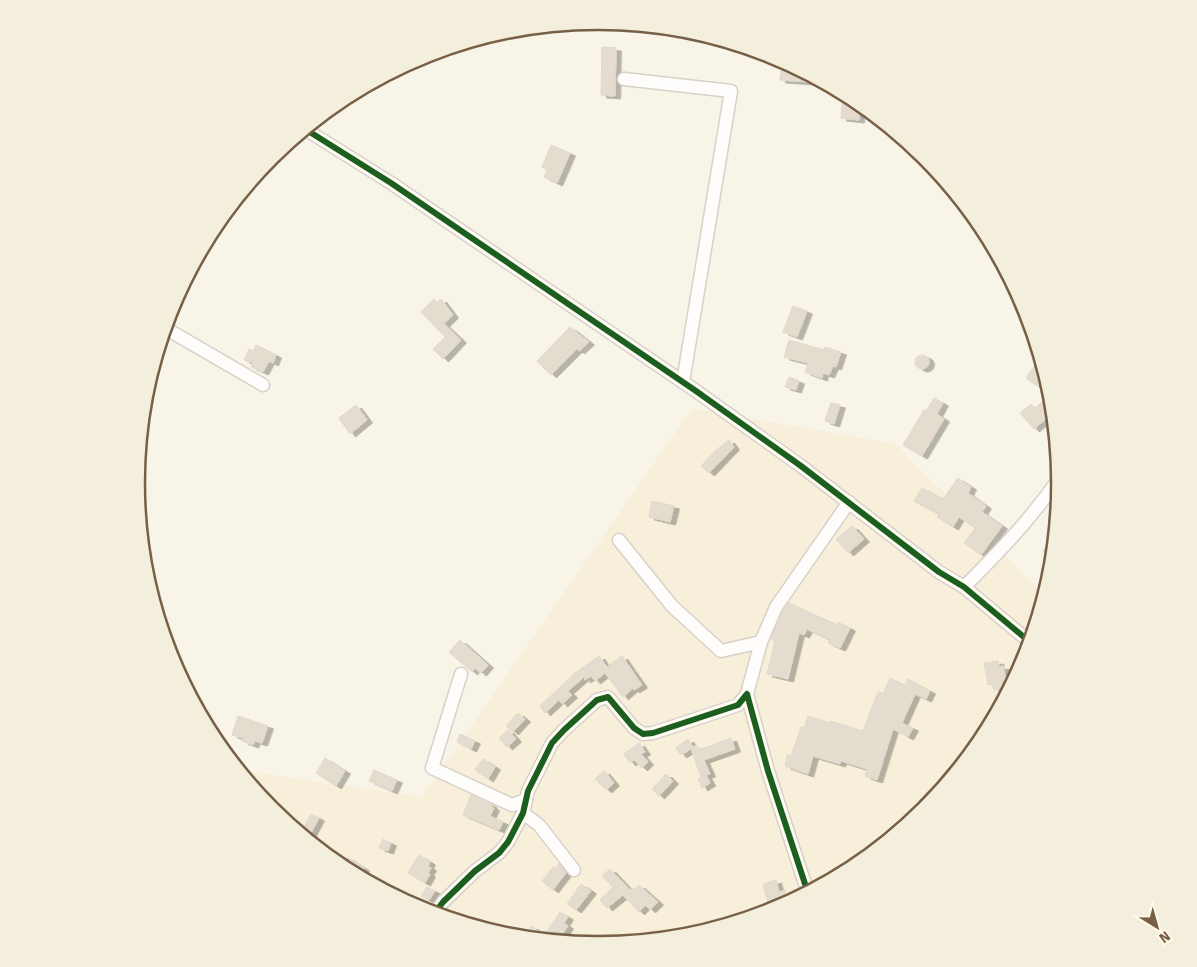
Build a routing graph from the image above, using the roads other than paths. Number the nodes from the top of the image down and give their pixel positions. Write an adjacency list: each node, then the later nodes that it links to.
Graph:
1 (624, 79): 4 (street)
2 (311, 133): 4 (street)
3 (171, 332): 5 (street)
4 (683, 382): 7 (street)
5 (263, 385)
6 (1052, 489): 9 (street)
7 (849, 502): 9 (street); 11 (street)
8 (619, 540): 11 (street)
9 (964, 587): 10 (street)
10 (1025, 638)
11 (761, 642): 13 (street)
12 (461, 674): 14 (street)
13 (747, 694): 14 (street); 17 (street)
14 (526, 800): 15 (street)
15 (523, 813): 16 (street); 18 (street)
16 (574, 870)
17 (806, 886)
18 (439, 907)

